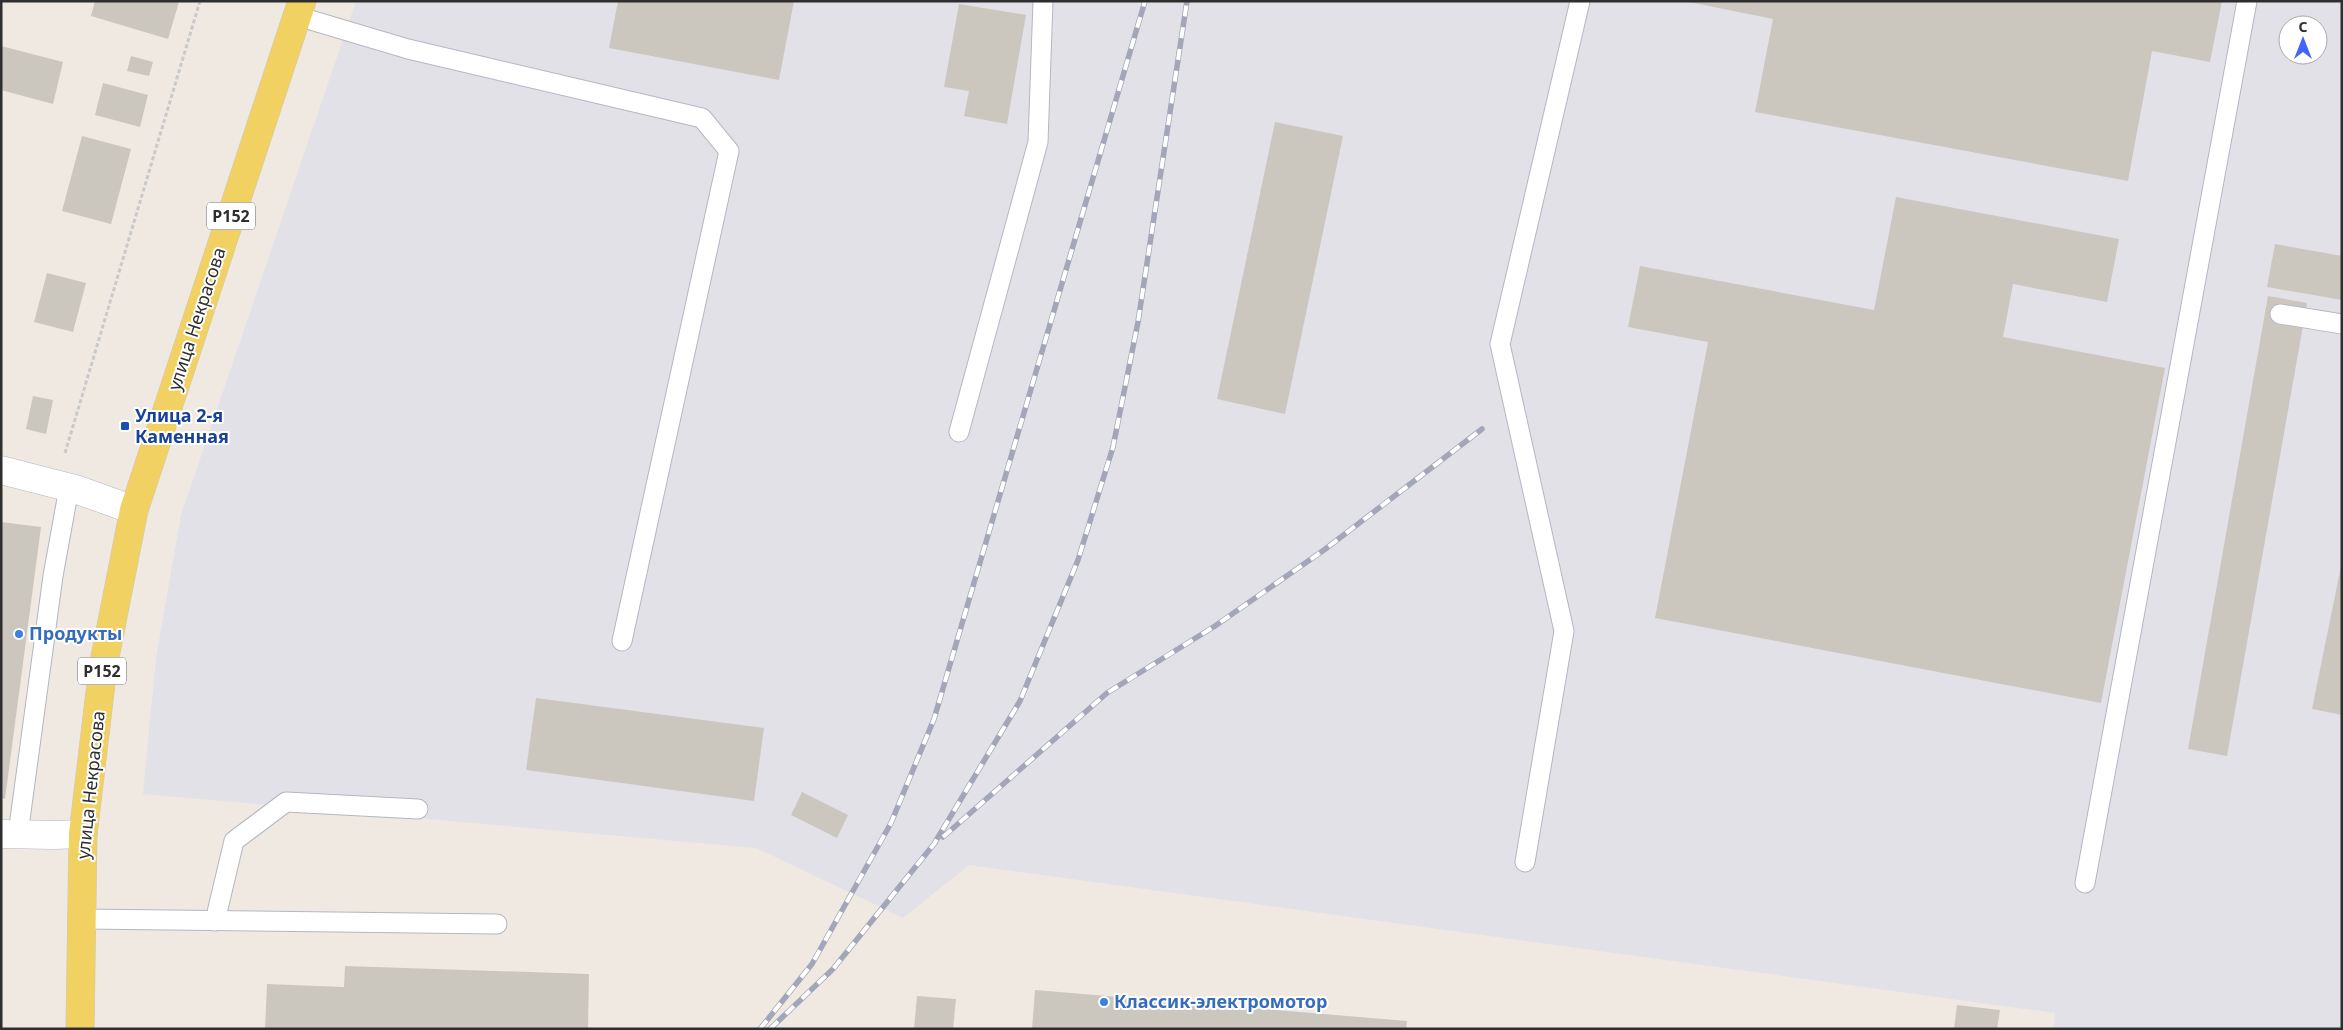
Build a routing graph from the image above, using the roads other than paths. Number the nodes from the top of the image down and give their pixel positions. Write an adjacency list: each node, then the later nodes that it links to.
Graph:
1 (1043, 1): 7 (lane)
2 (1580, 1): 15 (lane)
3 (2247, 1): 16 (lane)
4 (299, 9): 10 (main road, улица Некрасова / Р152); 11 (lane)
5 (2280, 314): 6 (lane)
6 (2342, 324)
7 (959, 432)
8 (1, 470): 9 (street)
9 (62, 486): 10 (street); 13 (lane)
10 (134, 510): 14 (main road, улица Некрасова / Р152)
11 (622, 641)
12 (418, 809): 18 (lane)
13 (9, 834): 14 (street)
14 (83, 834): 17 (main road, улица Некрасова / Р152)
15 (1525, 862)
16 (2086, 883)
17 (82, 919): 18 (lane); 20 (main road, улица Некрасова / Р152)
18 (215, 921): 19 (lane)
19 (497, 924)
20 (80, 1029)

